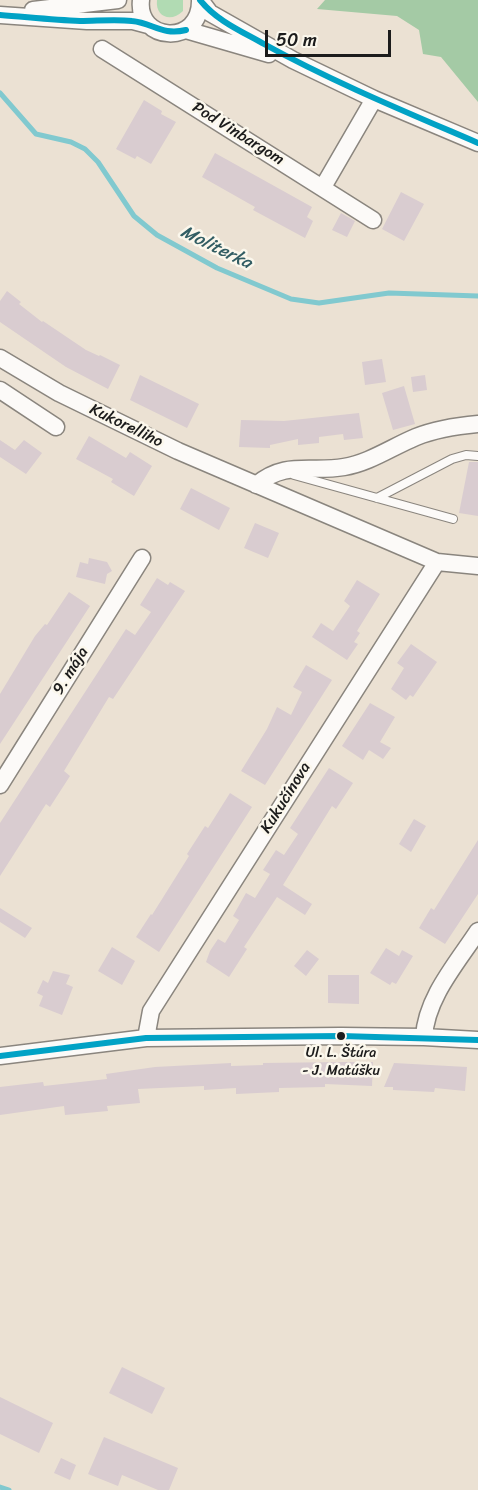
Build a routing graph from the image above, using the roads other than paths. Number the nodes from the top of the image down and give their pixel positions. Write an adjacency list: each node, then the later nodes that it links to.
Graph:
1 (118, 0): 4 (street)
2 (141, 0): 5 (street)
3 (201, 0): 6 (street); 8 (street)
4 (0, 14): 5 (street)
5 (148, 25): 6 (street)
6 (186, 30): 8 (street)
7 (102, 48): 11 (street, Pod Vinbargom)
8 (293, 60): 9 (street)
9 (374, 99): 10 (street); 11 (street)
10 (478, 143)
11 (323, 188): 12 (street, Pod Vinbargom)
12 (373, 220)
13 (0, 358): 19 (street, Kukorelliho)
14 (0, 390): 16 (street)
15 (478, 424): 18 (street)
16 (56, 427)
17 (478, 456): 20 (lane)
18 (279, 471): 19 (street); 20 (lane)
19 (256, 485): 23 (street, Kukorelliho)
20 (377, 498): 21 (lane)
21 (453, 519)
22 (142, 558): 25 (street, 9. mája)
23 (437, 562): 24 (street, Kukorelliho); 28 (street, Kukučínova)
24 (478, 566)
25 (0, 785)
26 (478, 931): 27 (street)
27 (424, 1037): 28 (street); 29 (street)
28 (146, 1038): 30 (street)
29 (478, 1040)
30 (0, 1056)

